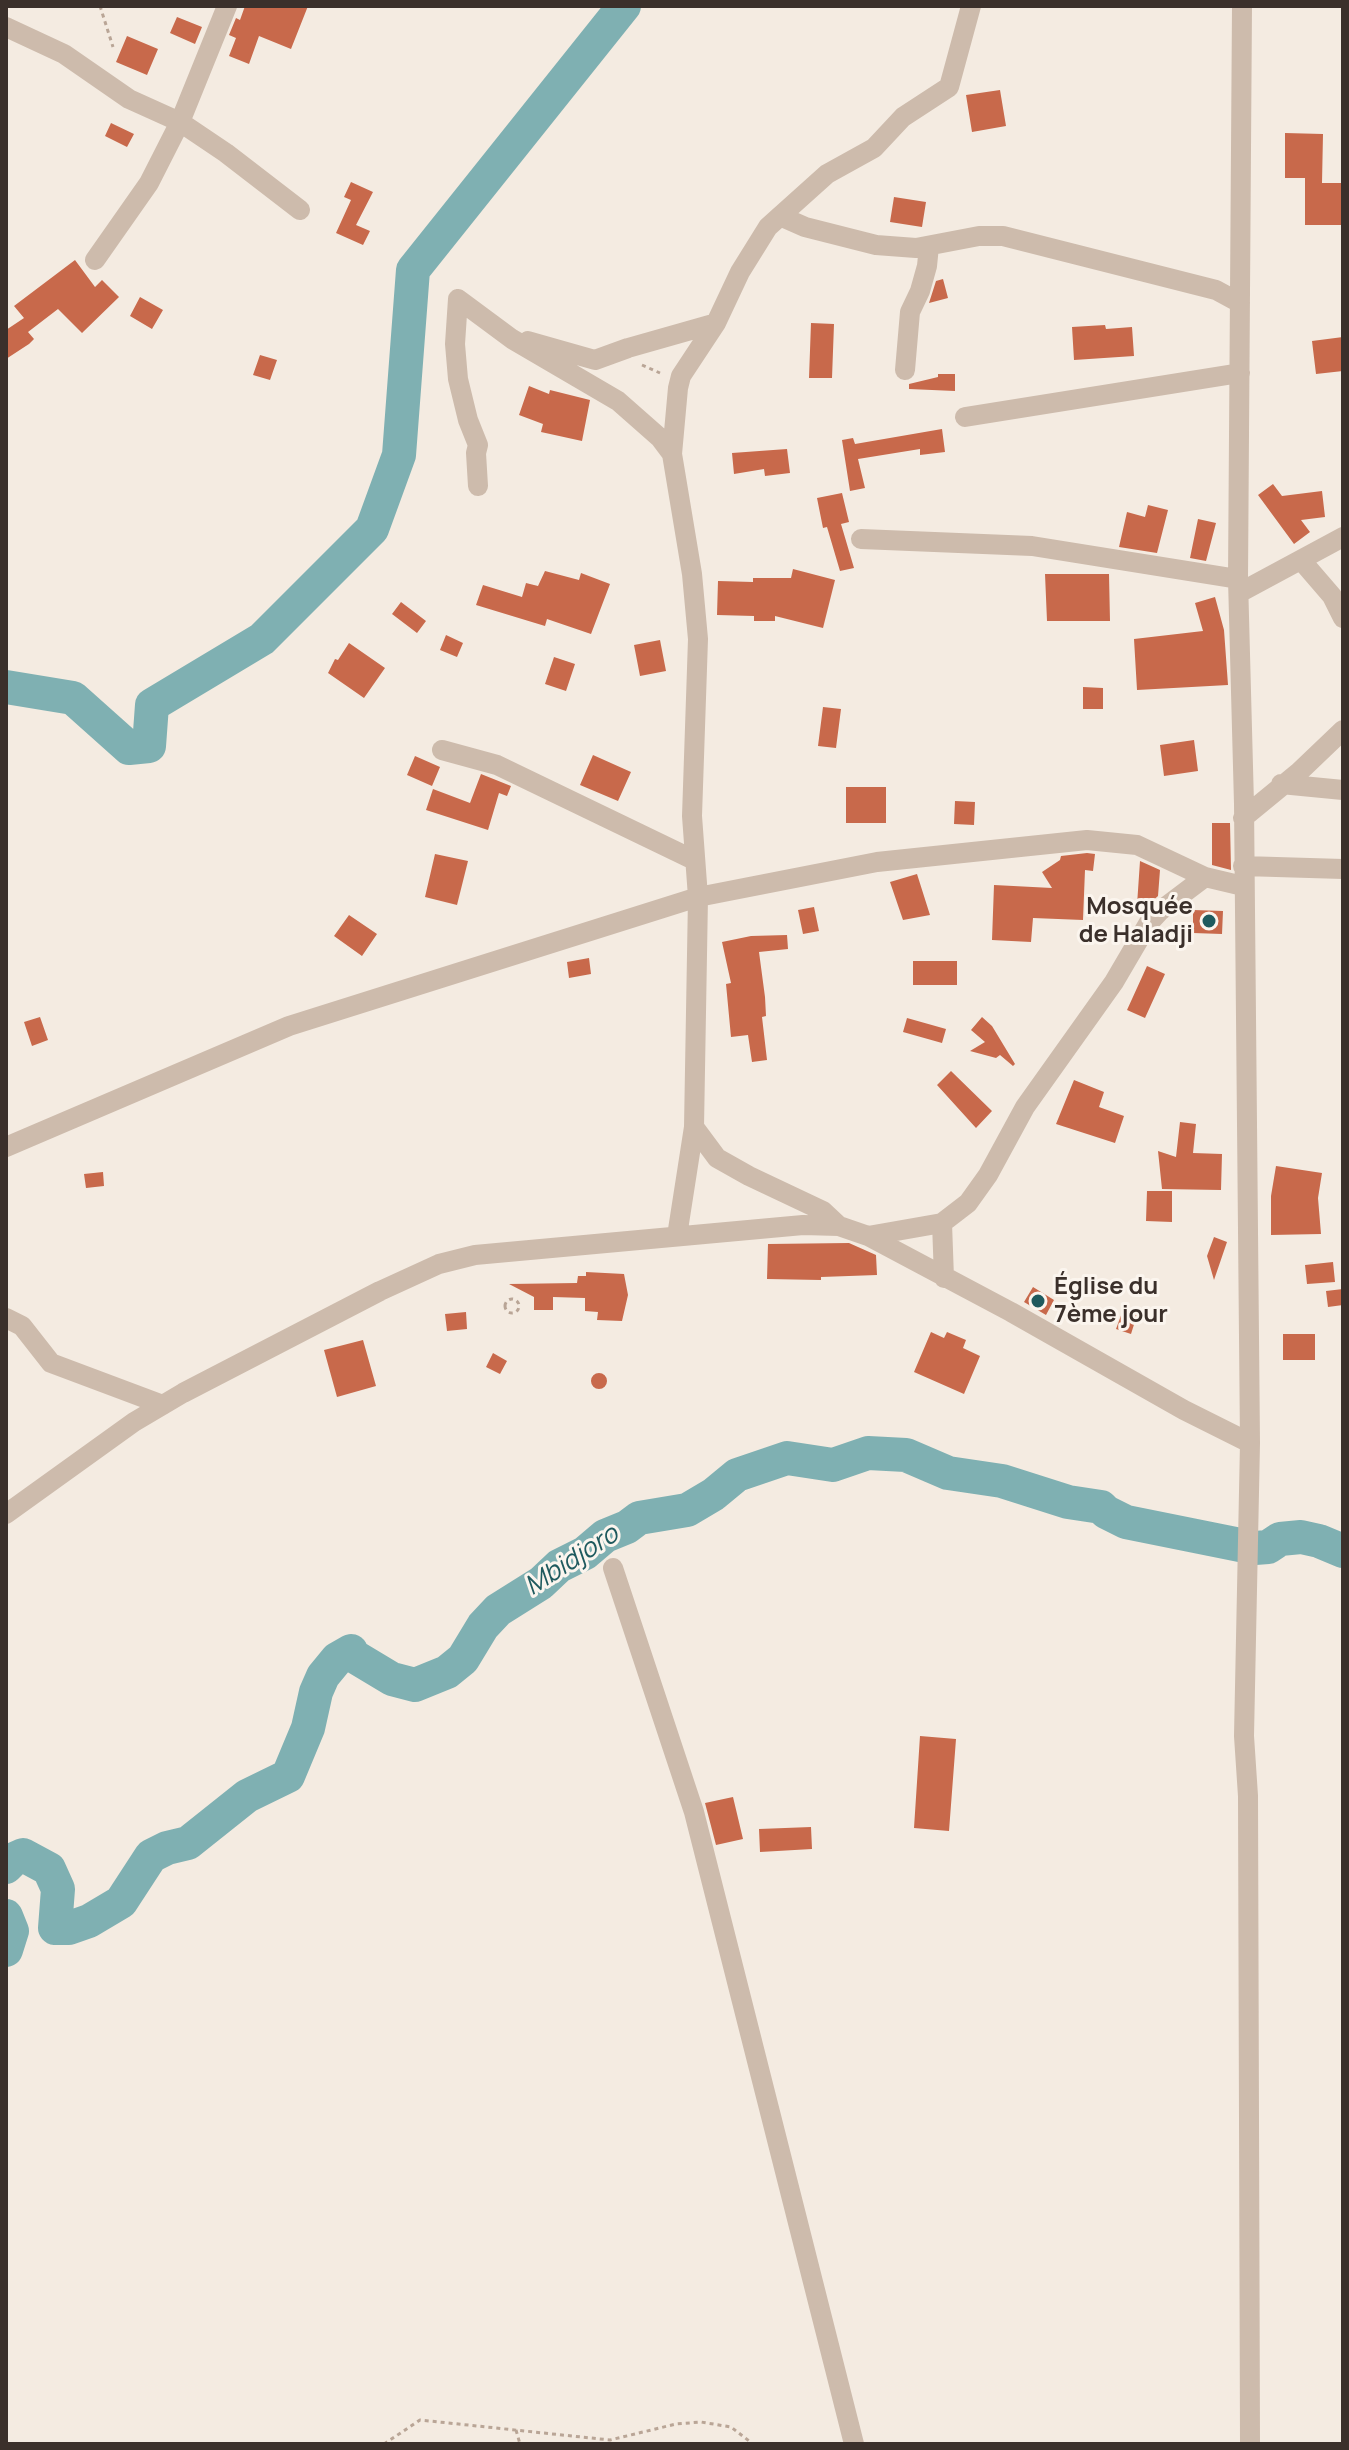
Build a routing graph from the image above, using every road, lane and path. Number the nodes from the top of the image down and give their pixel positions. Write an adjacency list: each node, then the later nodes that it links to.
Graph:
1 (100, 6): 6 (path)
2 (227, 6): 7 (street)
3 (971, 6): 9 (street)
4 (1242, 6): 12 (street)
5 (6, 27): 7 (street)
6 (113, 47)
7 (180, 122): 8 (street); 11 (street)
8 (300, 210)
9 (780, 216): 10 (street); 13 (street)
10 (929, 246): 12 (street); 16 (street)
11 (95, 260)
12 (1240, 303): 17 (street)
13 (716, 323): 15 (street); 18 (street)
14 (512, 339): 15 (street); 20 (street); 21 (street)
15 (612, 355): 18 (path)
16 (905, 370)
17 (1240, 373): 19 (street); 25 (street)
18 (681, 376): 20 (street)
19 (965, 417)
20 (672, 454): 32 (street)
21 (478, 486)
22 (1343, 537): 24 (street)
23 (861, 539): 25 (street)
24 (1301, 560): 25 (street); 26 (street)
25 (1239, 586): 31 (street)
26 (1343, 618)
27 (1342, 730): 29 (street)
28 (442, 750): 32 (street)
29 (1281, 784): 30 (street); 31 (street)
30 (1343, 790)
31 (1243, 818): 34 (street)
32 (694, 860): 36 (street)
33 (1343, 869): 34 (street)
34 (1243, 876): 35 (street); 46 (street)
35 (1205, 877): 36 (street); 39 (street)
36 (698, 897): 37 (street); 38 (street)
37 (694, 1127): 40 (street); 41 (street)
38 (6, 1147)
39 (942, 1223): 42 (street); 43 (street)
40 (839, 1226): 41 (street); 42 (street)
41 (677, 1236): 45 (street)
42 (868, 1236): 43 (street)
43 (944, 1278): 46 (street)
44 (6, 1318): 45 (street)
45 (163, 1405): 47 (street)
46 (1250, 1443): 54 (street)
47 (6, 1514)
48 (613, 1568): 53 (street)
49 (516, 2430): 50 (path); 51 (path); 52 (path)
50 (384, 2444)
51 (520, 2444)
52 (753, 2444)
53 (854, 2444)
54 (1250, 2444)

